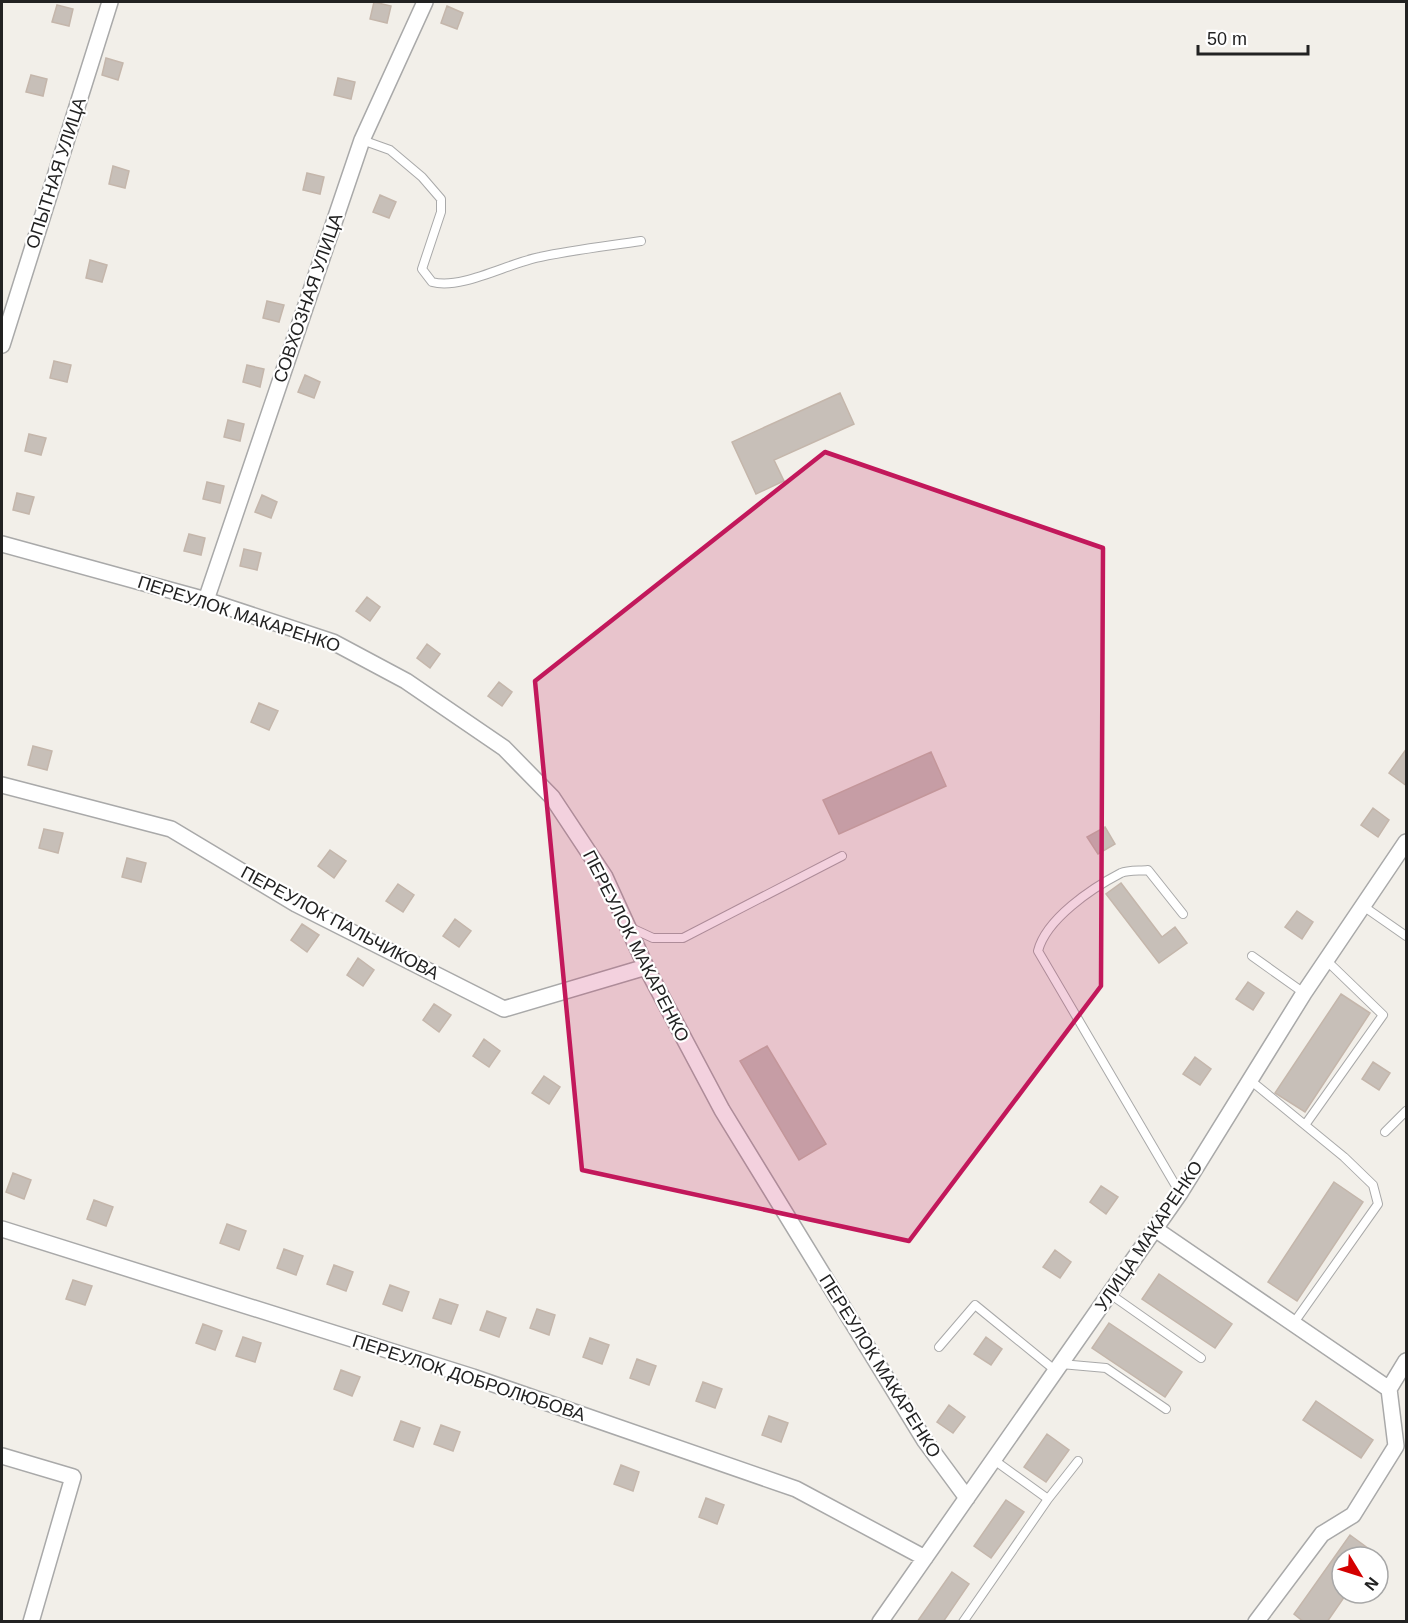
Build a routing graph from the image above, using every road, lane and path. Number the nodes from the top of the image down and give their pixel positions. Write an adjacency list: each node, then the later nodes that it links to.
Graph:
1 (110, 2): 5 (street, ОПЫТНАЯ УЛИЦА)
2 (425, 2): 3 (street, СОВХОЗНАЯ УЛИЦА)
3 (362, 140): 4 (lane); 7 (street, СОВХОЗНАЯ УЛИЦА)
4 (641, 241)
5 (2, 345)
6 (2, 544): 7 (street, ПЕРЕУЛОК МАКАРЕНКО)
7 (206, 600): 13 (street, ПЕРЕУЛОК МАКАРЕНКО)
8 (2, 785): 17 (street, ПЕРЕУЛОК ПАЛЬЧИКОВА)
9 (1407, 843): 11 (street, УЛИЦА МАКАРЕНКО)
10 (842, 856): 13 (lane)
11 (1363, 906): 14 (lane); 16 (street, УЛИЦА МАКАРЕНКО)
12 (1183, 914): 23 (lane)
13 (628, 926): 17 (street, ПЕРЕУЛОК МАКАРЕНКО)
14 (1407, 936)
15 (1252, 956): 18 (lane)
16 (1326, 960): 18 (street, УЛИЦА МАКАРЕНКО); 21 (lane)
17 (646, 967): 37 (street, ПЕРЕУЛОК МАКАРЕНКО)
18 (1304, 993): 19 (street, УЛИЦА МАКАРЕНКО)
19 (1250, 1080): 21 (lane); 23 (street, УЛИЦА МАКАРЕНКО)
20 (1407, 1111): 22 (lane)
21 (1305, 1125): 27 (lane)
22 (1385, 1132)
23 (1180, 1193): 25 (street, УЛИЦА МАКАРЕНКО)
24 (2, 1229): 39 (street, ПЕРЕУЛОК ДОБРОЛЮБОВА)
25 (1155, 1229): 26 (street, УЛИЦА МАКАРЕНКО); 27 (street)
26 (1110, 1294): 29 (lane); 31 (street, УЛИЦА МАКАРЕНКО)
27 (1293, 1324): 32 (street)
28 (939, 1347): 31 (lane)
29 (1201, 1358)
30 (1407, 1361): 32 (street)
31 (1058, 1367): 33 (lane); 35 (street, УЛИЦА МАКАРЕНКО)
32 (1389, 1389): 43 (street)
33 (1166, 1409)
34 (2, 1456): 40 (street)
35 (994, 1460): 37 (street, УЛИЦА МАКАРЕНКО); 38 (lane)
36 (1078, 1461): 38 (lane)
37 (967, 1498): 39 (street, УЛИЦА МАКАРЕНКО)
38 (1048, 1499): 42 (lane)
39 (924, 1558): 41 (street, УЛИЦА МАКАРЕНКО)
40 (31, 1622)
41 (880, 1622)
42 (963, 1622)
43 (1256, 1622)

